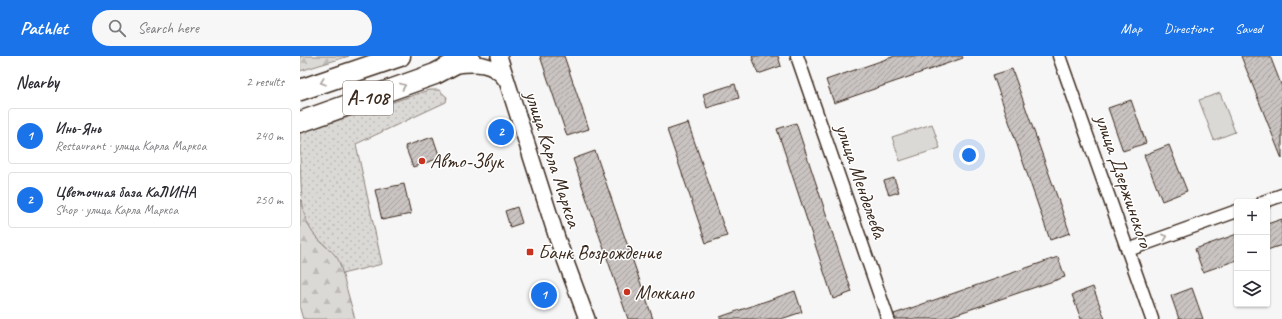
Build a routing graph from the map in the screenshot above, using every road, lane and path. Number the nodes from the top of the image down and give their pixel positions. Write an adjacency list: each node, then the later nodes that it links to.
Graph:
1 (400, 56): 7 (highway, А-108, one-way to 7)
2 (499, 56): 6 (street, улица Карла Маркса)
3 (797, 56): 14 (street, улица Менделеева)
4 (1059, 56): 12 (street, улица Дзержинского)
5 (461, 61): 6 (street, А-108); 8 (highway, А-108, one-way to 5)
6 (507, 80): 13 (street, улица Карла Маркса)
7 (300, 90)
8 (300, 122)
9 (1282, 195): 10 (street)
10 (1270, 199)
11 (1234, 212): 12 (street, one-way to 11)
12 (1128, 250): 15 (street, улица Дзержинского)
13 (587, 319)
14 (888, 319)
15 (1152, 319)

